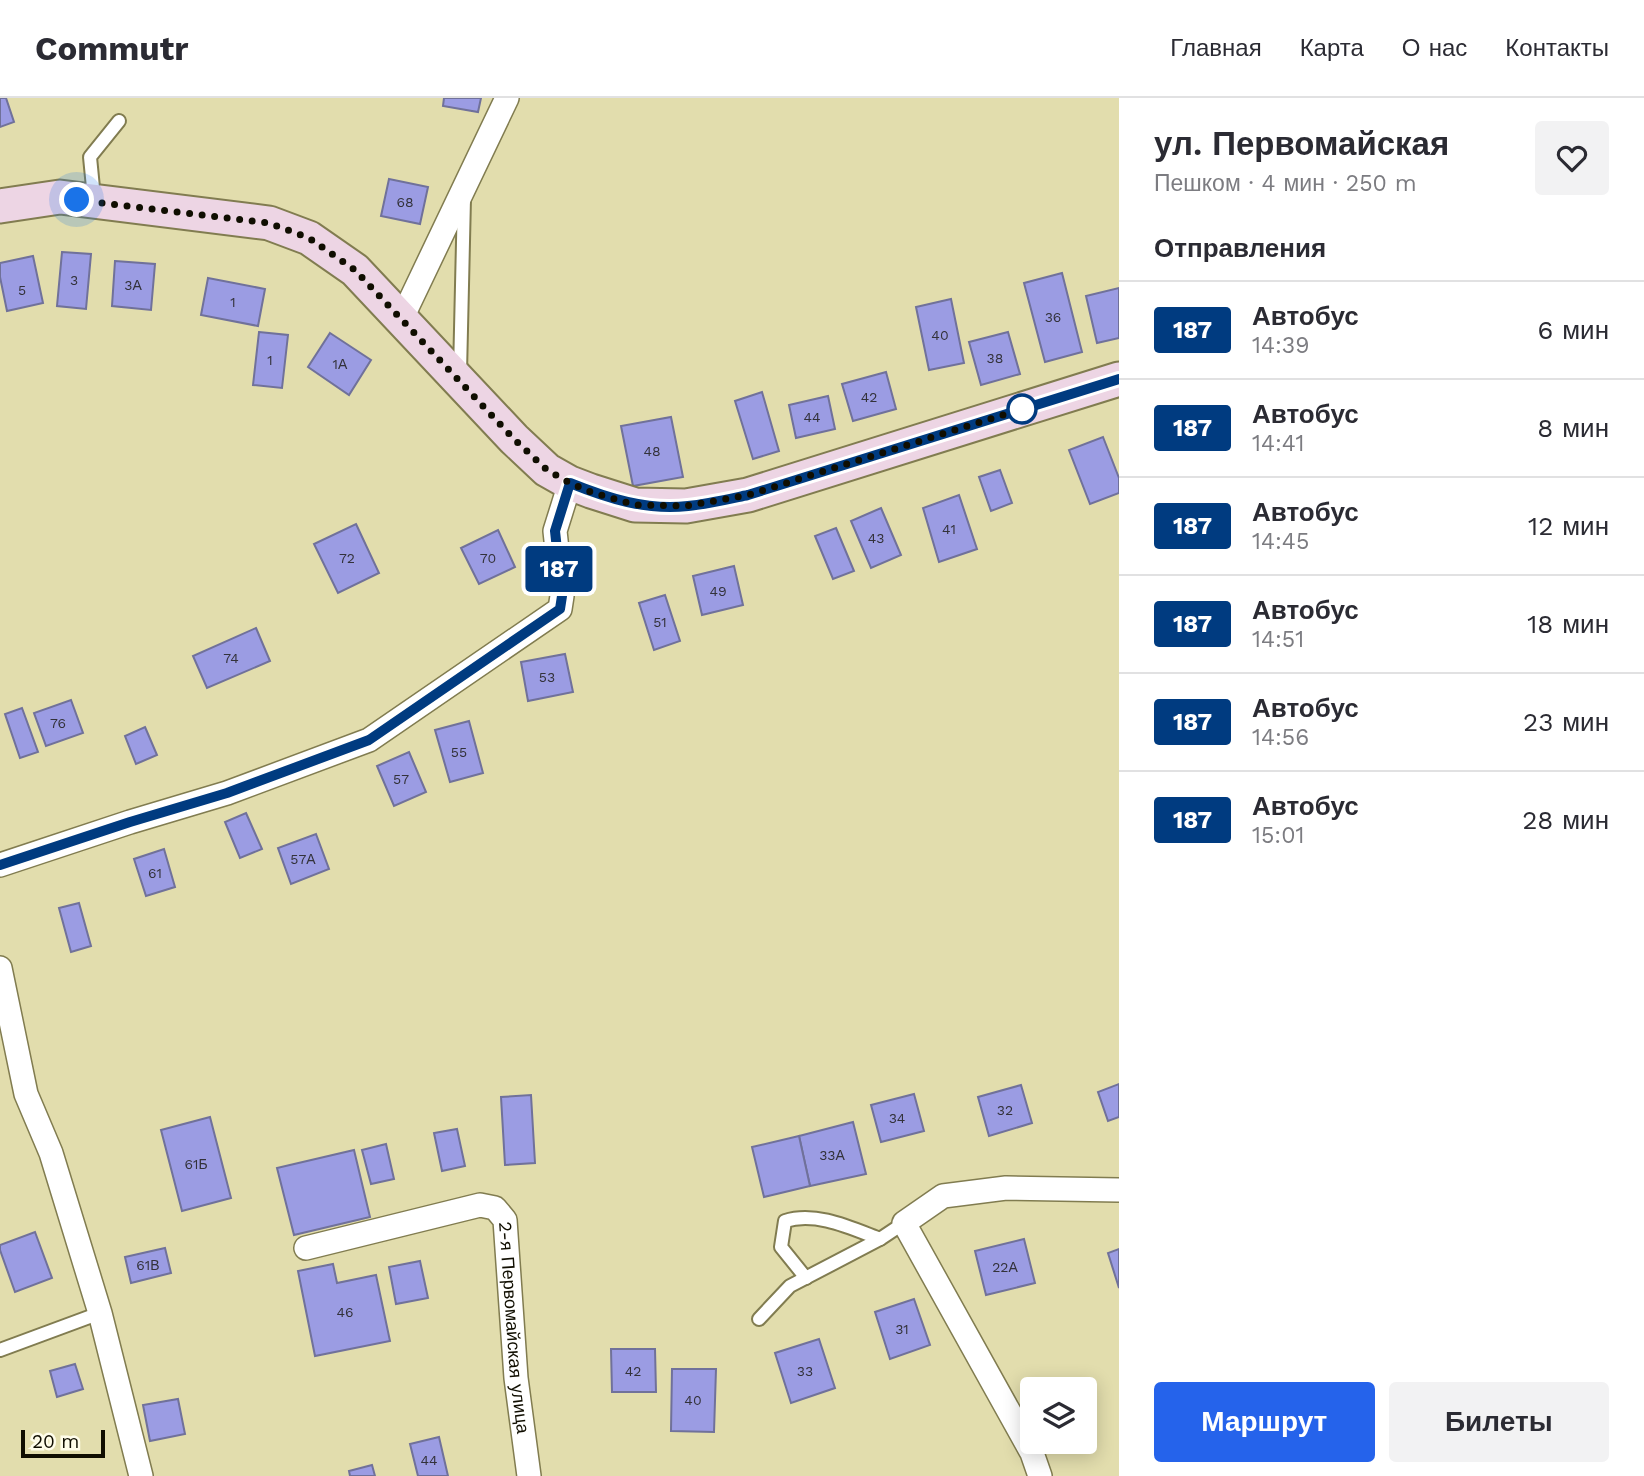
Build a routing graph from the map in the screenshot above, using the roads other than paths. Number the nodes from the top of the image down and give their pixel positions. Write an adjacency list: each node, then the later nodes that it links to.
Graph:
1 (507, 98): 3 (street)
2 (119, 121): 4 (lane)
3 (464, 187): 6 (street); 8 (lane)
4 (94, 202): 5 (street); 6 (street)
5 (0, 206)
6 (401, 320): 8 (street)
7 (1119, 379): 9 (street)
8 (460, 381): 9 (street)
9 (570, 483): 10 (street)
10 (0, 865)
11 (0, 968): 17 (street)
12 (1119, 1190): 13 (street)
13 (904, 1223): 14 (lane); 22 (street)
14 (880, 1239): 16 (lane); 16 (lane)
15 (306, 1248): 21 (street, 2-я Первомайская улица)
16 (806, 1278): 18 (lane)
17 (100, 1313): 19 (lane); 20 (street)
18 (759, 1319)
19 (0, 1350)
20 (141, 1476)
21 (529, 1476)
22 (1040, 1476)

